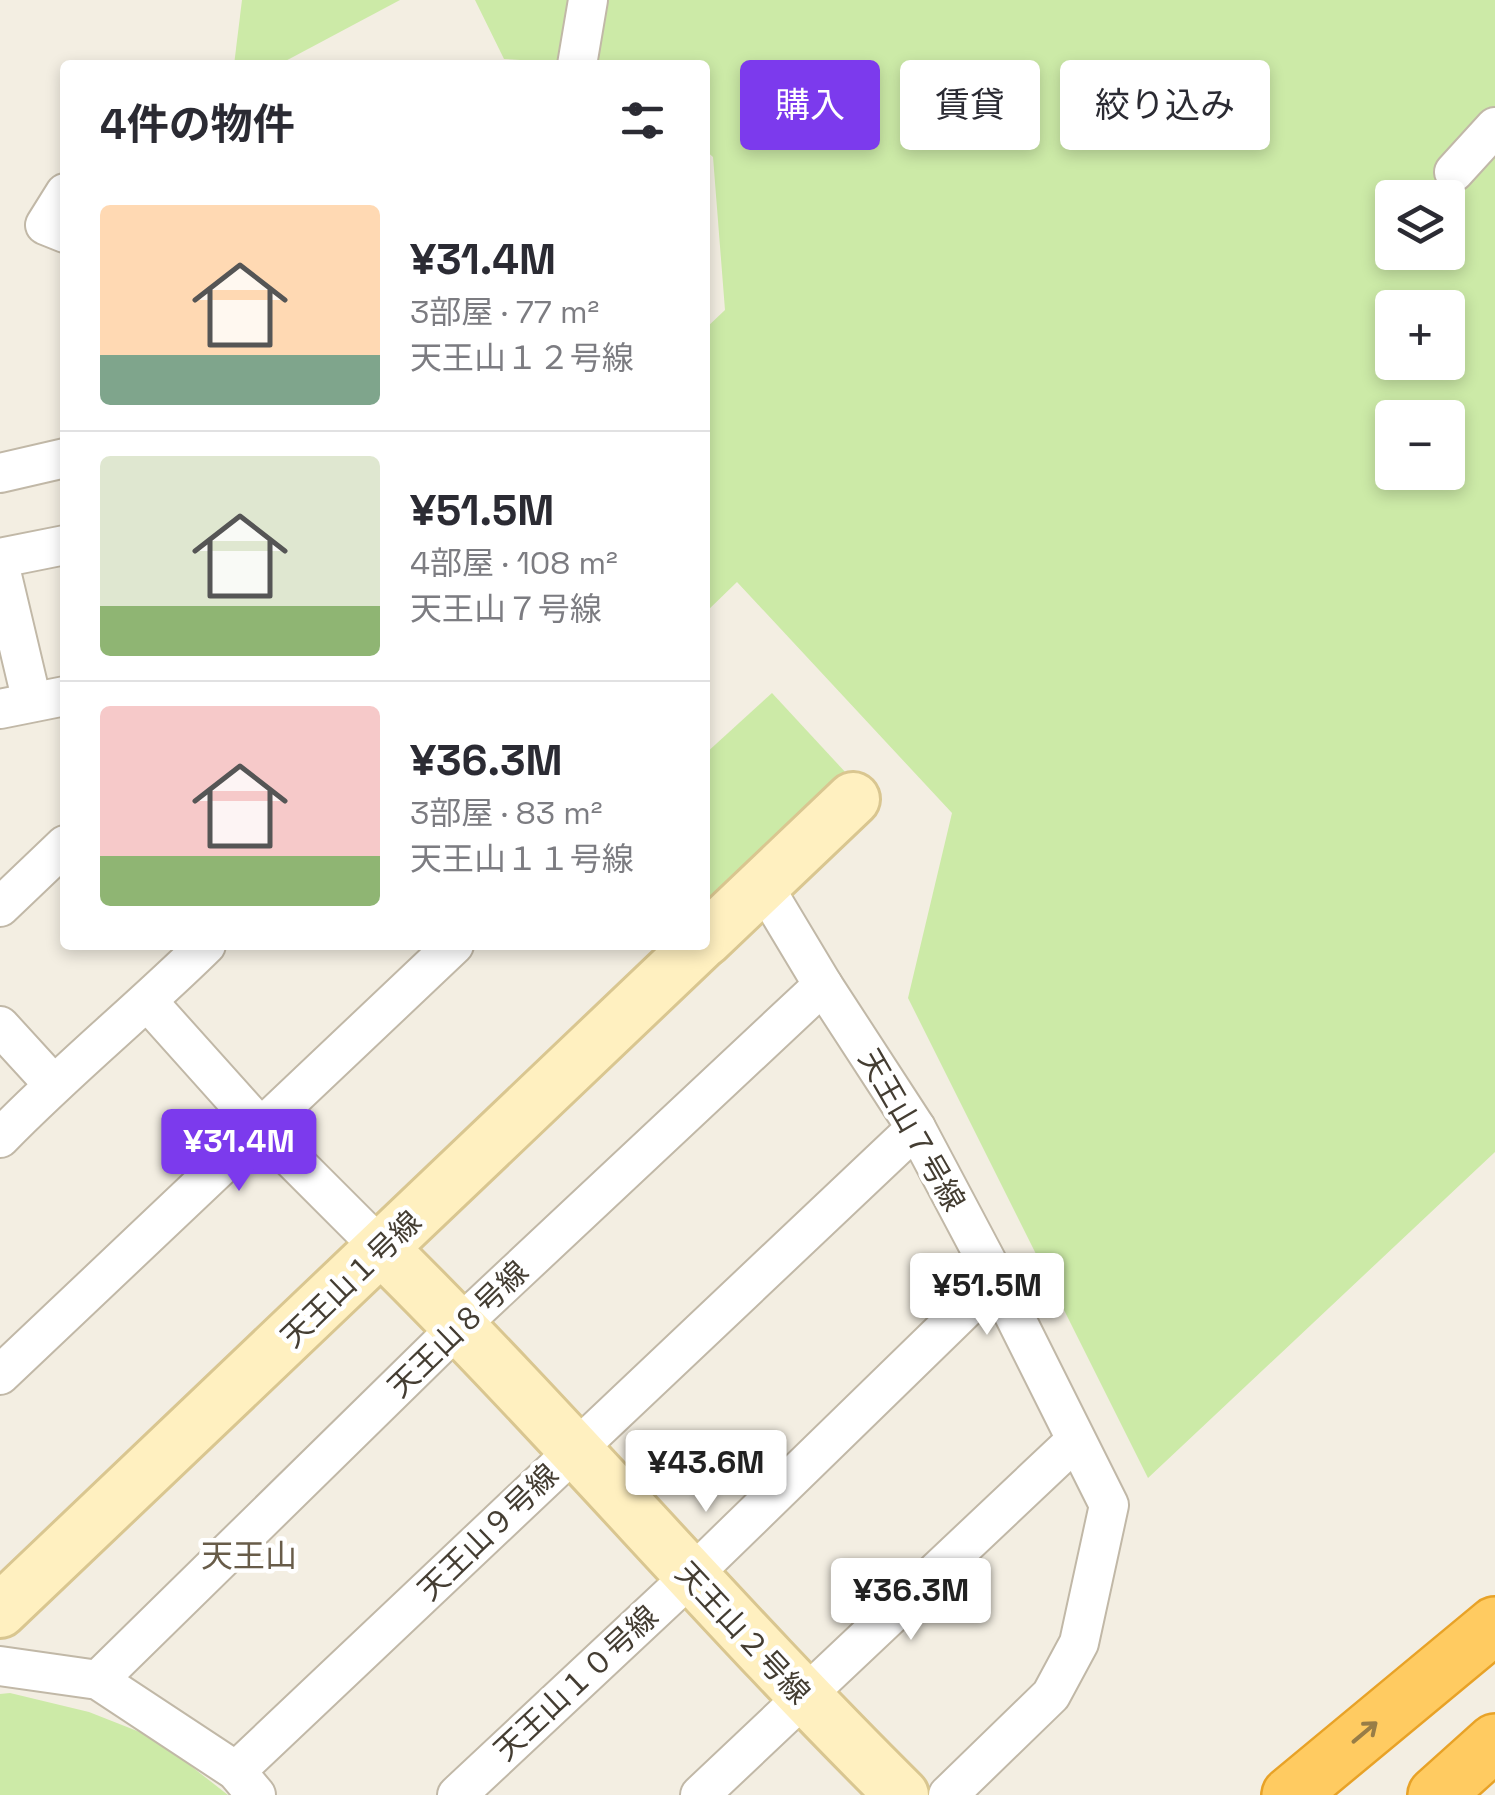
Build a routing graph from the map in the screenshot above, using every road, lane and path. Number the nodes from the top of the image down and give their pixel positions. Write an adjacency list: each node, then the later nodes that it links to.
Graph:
1 (588, 0): 2 (street)
2 (579, 60)
3 (1495, 128): 4 (street)
4 (1454, 172)
5 (60, 201): 6 (street)
6 (60, 231)
7 (60, 459): 8 (street)
8 (0, 473)
9 (60, 546): 10 (street)
10 (0, 558)
11 (0, 567): 12 (street)
12 (32, 702)
13 (854, 799): 15 (street)
14 (60, 850): 16 (street)
15 (764, 884): 17 (street); 21 (street, 天王山７号線)
16 (0, 907)
17 (710, 935)
18 (201, 950): 22 (street)
19 (449, 950): 25 (street)
20 (695, 950): 28 (street, 天王山１号線)
21 (823, 984): 26 (street, 天王山７号線); 30 (street, 天王山８号線)
22 (148, 1002): 24 (street); 25 (street)
23 (0, 1026): 24 (street)
24 (53, 1084): 27 (street)
25 (260, 1127): 28 (street); 31 (street)
26 (916, 1128): 29 (street, 天王山７号線); 33 (street, 天王山９号線)
27 (0, 1138)
28 (382, 1249): 30 (street, 天王山２号線); 35 (street, 天王山１号線)
29 (996, 1279): 32 (street, 天王山７号線); 34 (street, 天王山１０号線)
30 (459, 1326): 33 (street, 天王山２号線); 39 (street, 天王山８号線)
31 (0, 1376)
32 (1074, 1441): 40 (street); 47 (street, 天王山７号線)
33 (574, 1450): 34 (street, 天王山２号線); 42 (street, 天王山９号線)
34 (690, 1577): 40 (street, 天王山２号線); 44 (street, 天王山１０号線)
35 (0, 1611)
36 (1495, 1624): 48 (highway, one-way to 36)
37 (1495, 1662): 49 (highway)
38 (0, 1666): 39 (street)
39 (98, 1680): 42 (street)
40 (804, 1698): 45 (street); 46 (street, 天王山２号線)
41 (1495, 1742): 50 (highway)
42 (246, 1783)
43 (1495, 1783): 51 (highway)
44 (457, 1795)
45 (700, 1795)
46 (902, 1795)
47 (948, 1795)
48 (1290, 1795)
49 (1350, 1795)
50 (1436, 1795)
51 (1482, 1795)

